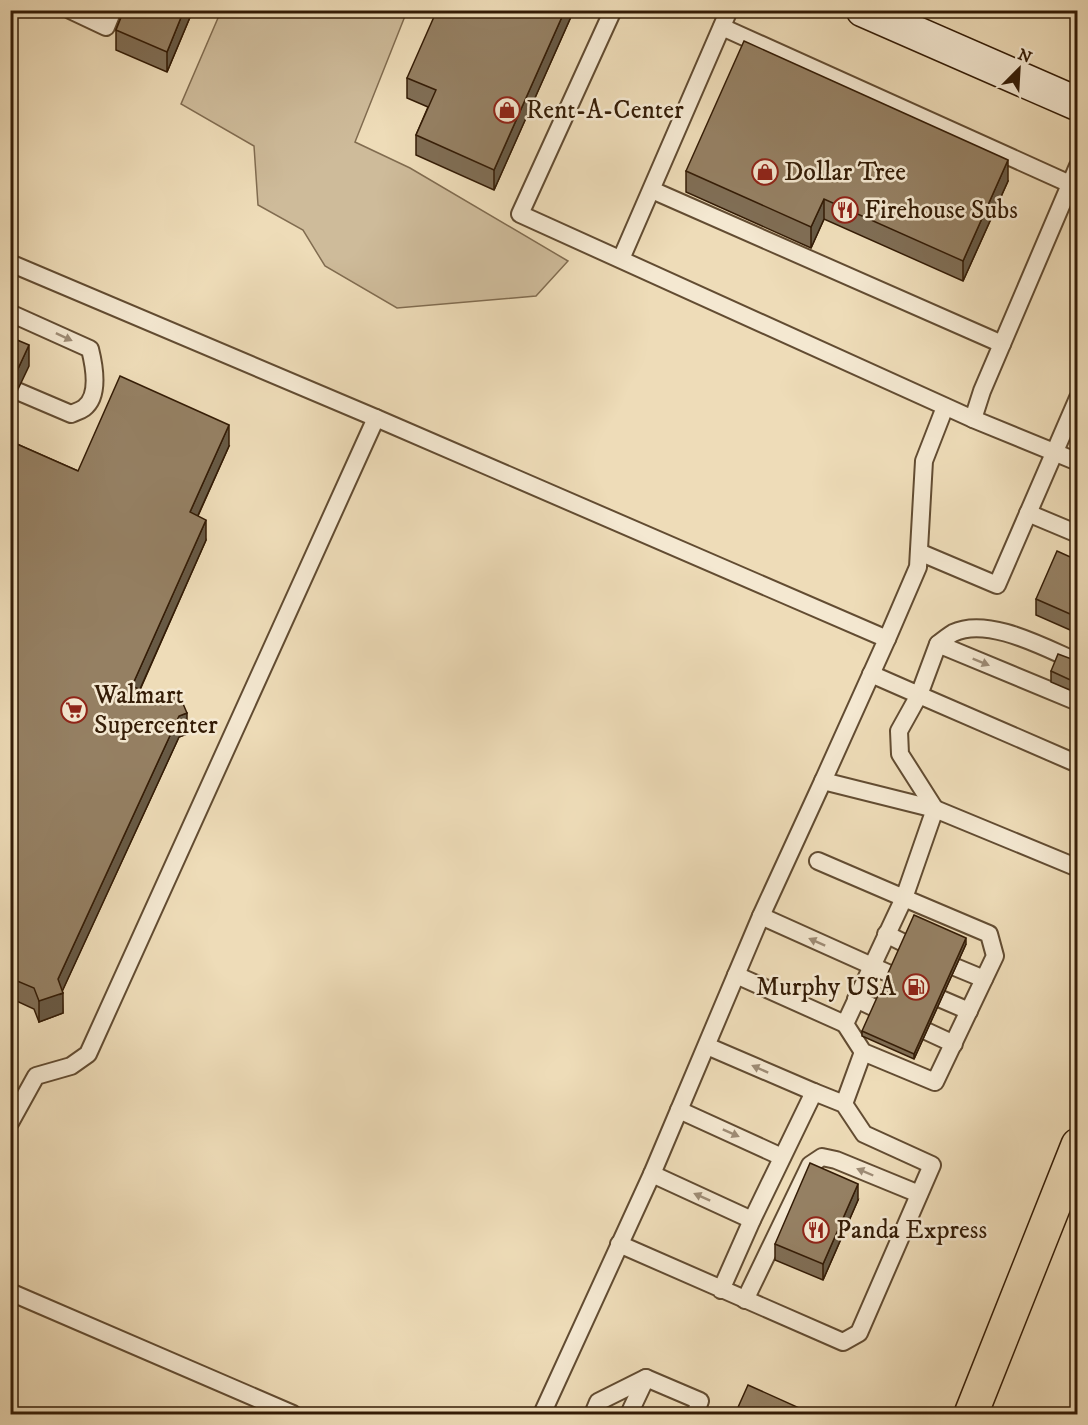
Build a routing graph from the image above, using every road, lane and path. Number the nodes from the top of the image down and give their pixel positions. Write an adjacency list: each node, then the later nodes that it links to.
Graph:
1 (70, 10): 2 (lane)
2 (113, 10)
3 (614, 10): 11 (lane)
4 (729, 10): 6 (lane)
5 (863, 10): 7 (street)
6 (722, 27): 9 (lane); 10 (lane)
7 (1077, 104)
8 (1077, 166): 9 (lane)
9 (1070, 184): 14 (lane)
10 (652, 190): 11 (lane); 14 (lane)
11 (621, 260): 17 (lane)
12 (10, 263): 18 (lane)
13 (10, 312): 15 (lane, one-way to 15)
14 (1002, 344): 19 (lane)
15 (17, 391)
16 (1077, 398): 20 (lane)
17 (945, 407): 19 (lane); 24 (lane)
18 (376, 418): 25 (lane); 57 (lane)
19 (972, 419): 20 (lane)
20 (1054, 452): 21 (lane); 22 (lane)
21 (1077, 462)
22 (1028, 513): 23 (lane); 24 (lane)
23 (1077, 534)
24 (919, 552): 25 (lane)
25 (887, 639): 28 (lane)
26 (938, 644): 27 (lane); 29 (lane); 30 (lane, one-way to 30)
27 (1077, 662)
28 (872, 674): 29 (lane); 32 (lane)
29 (919, 695): 31 (lane); 33 (lane)
30 (1077, 702)
31 (1077, 764)
32 (823, 781): 33 (lane); 37 (lane)
33 (935, 809): 35 (lane); 36 (lane)
34 (818, 861): 36 (lane)
35 (1077, 868)
36 (904, 898): 38 (lane); 44 (lane)
37 (761, 916): 40 (lane, one-way to 37); 42 (lane)
38 (886, 934): 39 (lane); 40 (lane)
39 (904, 943)
40 (871, 965): 43 (lane); 45 (lane)
41 (955, 967): 44 (lane)
42 (736, 975): 49 (lane); 52 (lane)
43 (890, 975)
44 (984, 979): 48 (lane)
45 (856, 999): 47 (lane); 49 (lane)
46 (941, 999): 48 (lane)
47 (875, 1008)
48 (969, 1011): 51 (lane)
49 (845, 1024): 53 (lane)
50 (926, 1032): 51 (lane)
51 (954, 1044): 53 (lane)
52 (707, 1046): 54 (lane, one-way to 52); 56 (lane)
53 (863, 1052): 55 (lane)
54 (814, 1092): 55 (lane); 59 (lane)
55 (844, 1104): 61 (lane)
56 (680, 1110): 59 (lane, one-way to 59); 60 (lane)
57 (10, 1123)
58 (1077, 1145): 73 (main road)
59 (782, 1156): 62 (lane)
60 (652, 1174): 62 (lane, one-way to 60); 63 (lane)
61 (919, 1194): 66 (lane, one-way to 66); 66 (lane)
62 (752, 1220): 64 (lane)
63 (619, 1244): 64 (lane); 69 (lane)
64 (721, 1290): 66 (lane)
65 (10, 1292): 68 (lane)
66 (745, 1300)
67 (646, 1378): 70 (lane); 71 (lane); 72 (lane)
68 (293, 1414)
69 (542, 1414)
70 (592, 1414)
71 (629, 1414)
72 (694, 1414)
73 (971, 1414)

